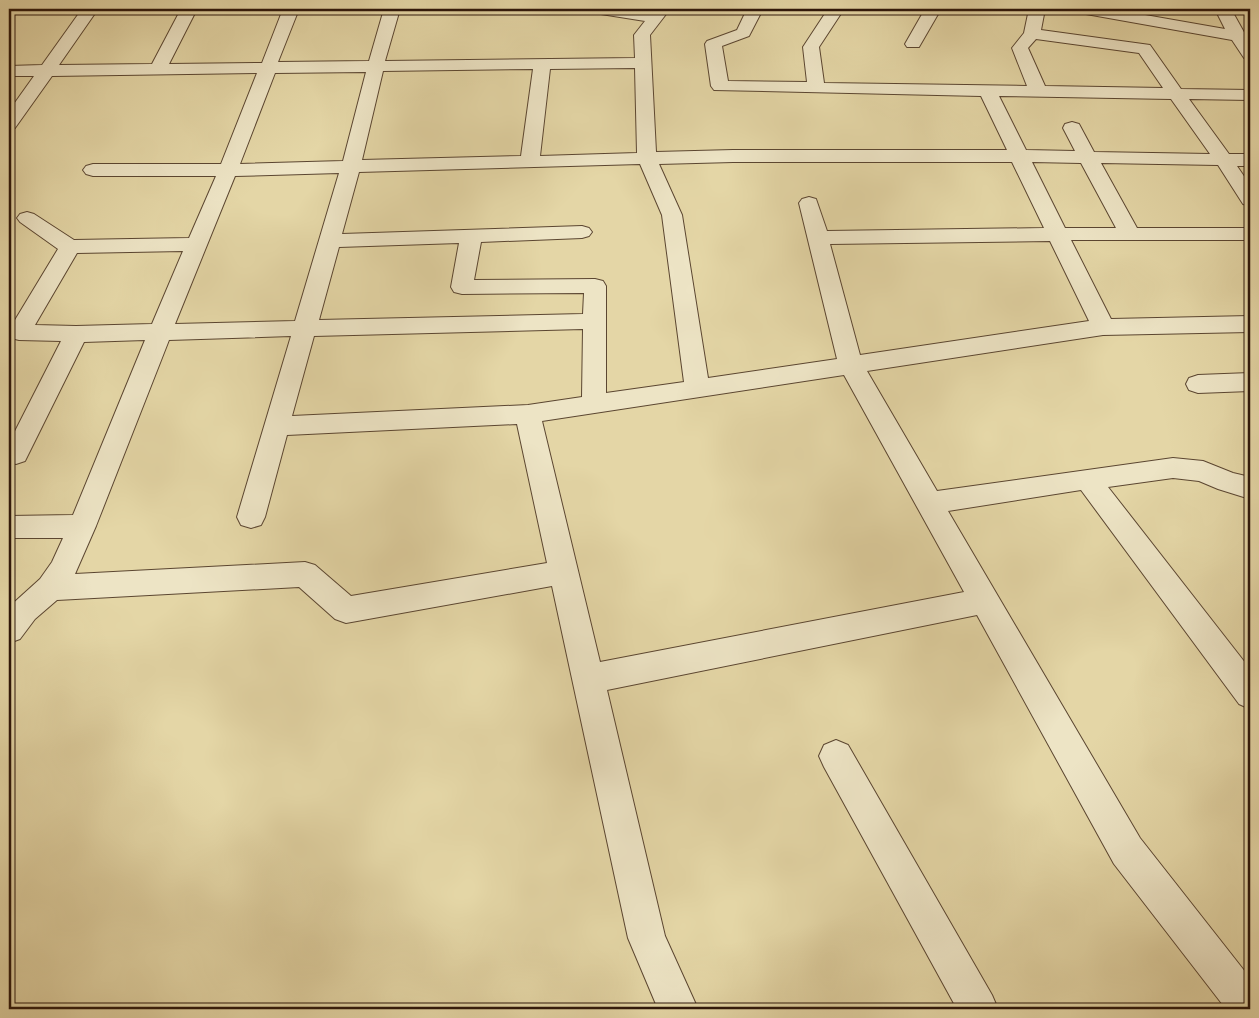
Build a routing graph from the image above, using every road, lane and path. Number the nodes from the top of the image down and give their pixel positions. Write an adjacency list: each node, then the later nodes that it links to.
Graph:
1 (90, 9): 23 (street)
2 (189, 9): 21 (street)
3 (291, 9): 20 (street)
4 (392, 9): 19 (street)
5 (601, 9): 11 (street)
6 (755, 9): 24 (street)
7 (836, 9): 24 (street)
8 (933, 9): 15 (street)
9 (1037, 9): 14 (street)
10 (1086, 9): 12 (street)
11 (658, 13): 18 (street)
12 (1230, 22): 13 (street); 16 (street)
13 (1250, 23)
14 (1032, 34): 26 (street); 27 (street)
15 (913, 44)
16 (1249, 52)
17 (542, 63): 18 (street); 19 (street); 36 (street)
18 (642, 63): 33 (street)
19 (375, 66): 20 (street); 37 (street)
20 (270, 67): 21 (street); 39 (street)
21 (158, 69): 23 (street)
22 (9, 71): 23 (street)
23 (48, 71): 29 (street)
24 (816, 88): 25 (street)
25 (987, 90): 26 (street); 31 (street)
26 (1038, 91): 27 (street)
27 (1177, 94): 28 (street); 34 (street)
28 (1250, 95)
29 (9, 124)
30 (1072, 128): 32 (street)
31 (1020, 156): 32 (street); 33 (street); 44 (street)
32 (1088, 158): 34 (street); 45 (street)
33 (647, 160): 36 (street); 61 (street)
34 (1224, 160): 35 (street); 40 (street)
35 (1250, 160)
36 (530, 162): 37 (street)
37 (352, 166): 39 (street); 49 (street)
38 (93, 170): 39 (street)
39 (228, 170): 50 (street)
40 (1250, 200)
41 (809, 203): 48 (street)
42 (27, 218): 51 (street)
43 (582, 232): 47 (street)
44 (1058, 234): 45 (street); 48 (street); 54 (street)
45 (1130, 234): 46 (street)
46 (1250, 234)
47 (471, 236): 49 (street); 52 (street)
48 (818, 238): 58 (street)
49 (330, 241): 55 (street)
50 (198, 244): 51 (street); 56 (street)
51 (70, 248): 57 (street)
52 (595, 321): 55 (street); 62 (street)
53 (1250, 324): 54 (street)
54 (1104, 326): 58 (street)
55 (305, 329): 56 (street); 64 (street)
56 (160, 332): 57 (street); 70 (street)
57 (76, 334): 65 (street)
58 (850, 365): 61 (street); 68 (street)
59 (1250, 382): 60 (street)
60 (1198, 384)
61 (697, 388): 62 (street)
62 (594, 404): 63 (street)
63 (528, 414): 64 (street); 72 (street)
64 (277, 426): 69 (street)
65 (16, 454)
66 (1087, 479): 67 (street); 68 (street); 77 (street)
67 (1250, 488)
68 (929, 503): 74 (street)
69 (251, 517)
70 (82, 526): 71 (street); 73 (street)
71 (9, 527)
72 (564, 572): 73 (street); 76 (street)
73 (50, 588): 75 (street)
74 (985, 601): 76 (street); 81 (street)
75 (9, 630)
76 (588, 679): 79 (street)
77 (1250, 694)
78 (836, 756): 80 (street)
79 (678, 1009)
80 (978, 1009)
81 (1250, 1009)

